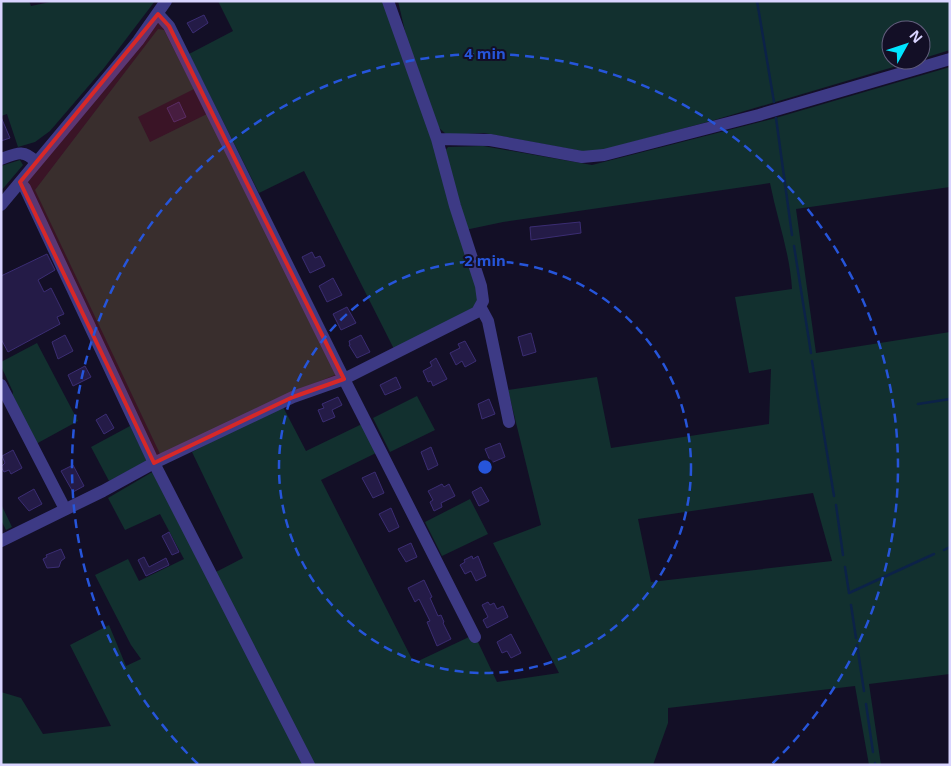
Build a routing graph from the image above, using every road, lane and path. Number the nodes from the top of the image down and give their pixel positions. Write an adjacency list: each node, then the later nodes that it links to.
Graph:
1 (166, 1): 3 (street)
2 (388, 1): 5 (street)
3 (158, 14): 7 (street); 11 (street)
4 (950, 59): 5 (street)
5 (437, 139): 10 (street)
6 (1, 158): 7 (street)
7 (36, 162): 8 (street)
8 (20, 182): 9 (street); 14 (street)
9 (1, 206)
10 (481, 308): 11 (street); 13 (street)
11 (344, 379): 14 (street); 17 (street)
12 (1, 385): 15 (street)
13 (509, 422)
14 (154, 463): 15 (street); 18 (street)
15 (65, 510): 16 (street)
16 (1, 542)
17 (475, 637)
18 (309, 765)

